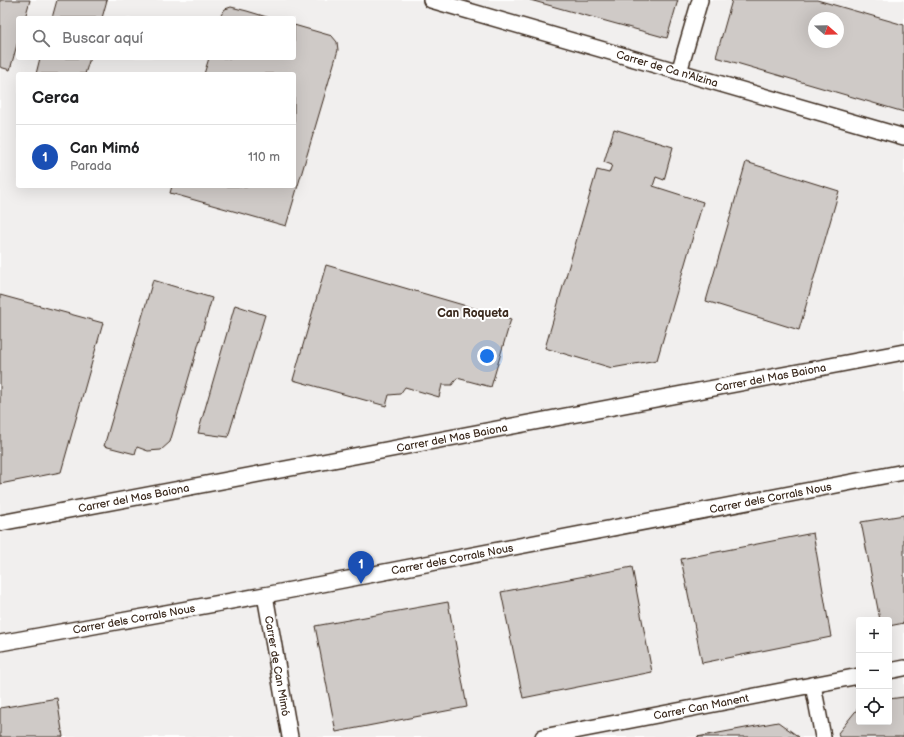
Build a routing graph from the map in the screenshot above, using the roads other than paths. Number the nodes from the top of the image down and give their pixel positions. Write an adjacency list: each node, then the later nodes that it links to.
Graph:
1 (431, 0): 3 (street, Carrer de Ca n'Alzina)
2 (700, 0): 3 (street)
3 (679, 72): 4 (street, Carrer de Ca n'Alzina)
4 (904, 137)
5 (904, 352): 7 (street, Carrer del Mas Baiona)
6 (904, 472): 8 (street, Carrer dels Corrals Nous)
7 (0, 523)
8 (265, 595): 9 (street, Carrer dels Corrals Nous); 15 (street, Carrer de Can Mimó)
9 (0, 643)
10 (904, 668): 11 (street)
11 (892, 670)
12 (856, 677): 13 (street, Carrer Can Manent)
13 (814, 685): 14 (street, Carrer Can Manent); 17 (street)
14 (561, 735): 16 (street, Carrer Can Manent)
15 (290, 737)
16 (543, 737)
17 (823, 737)

